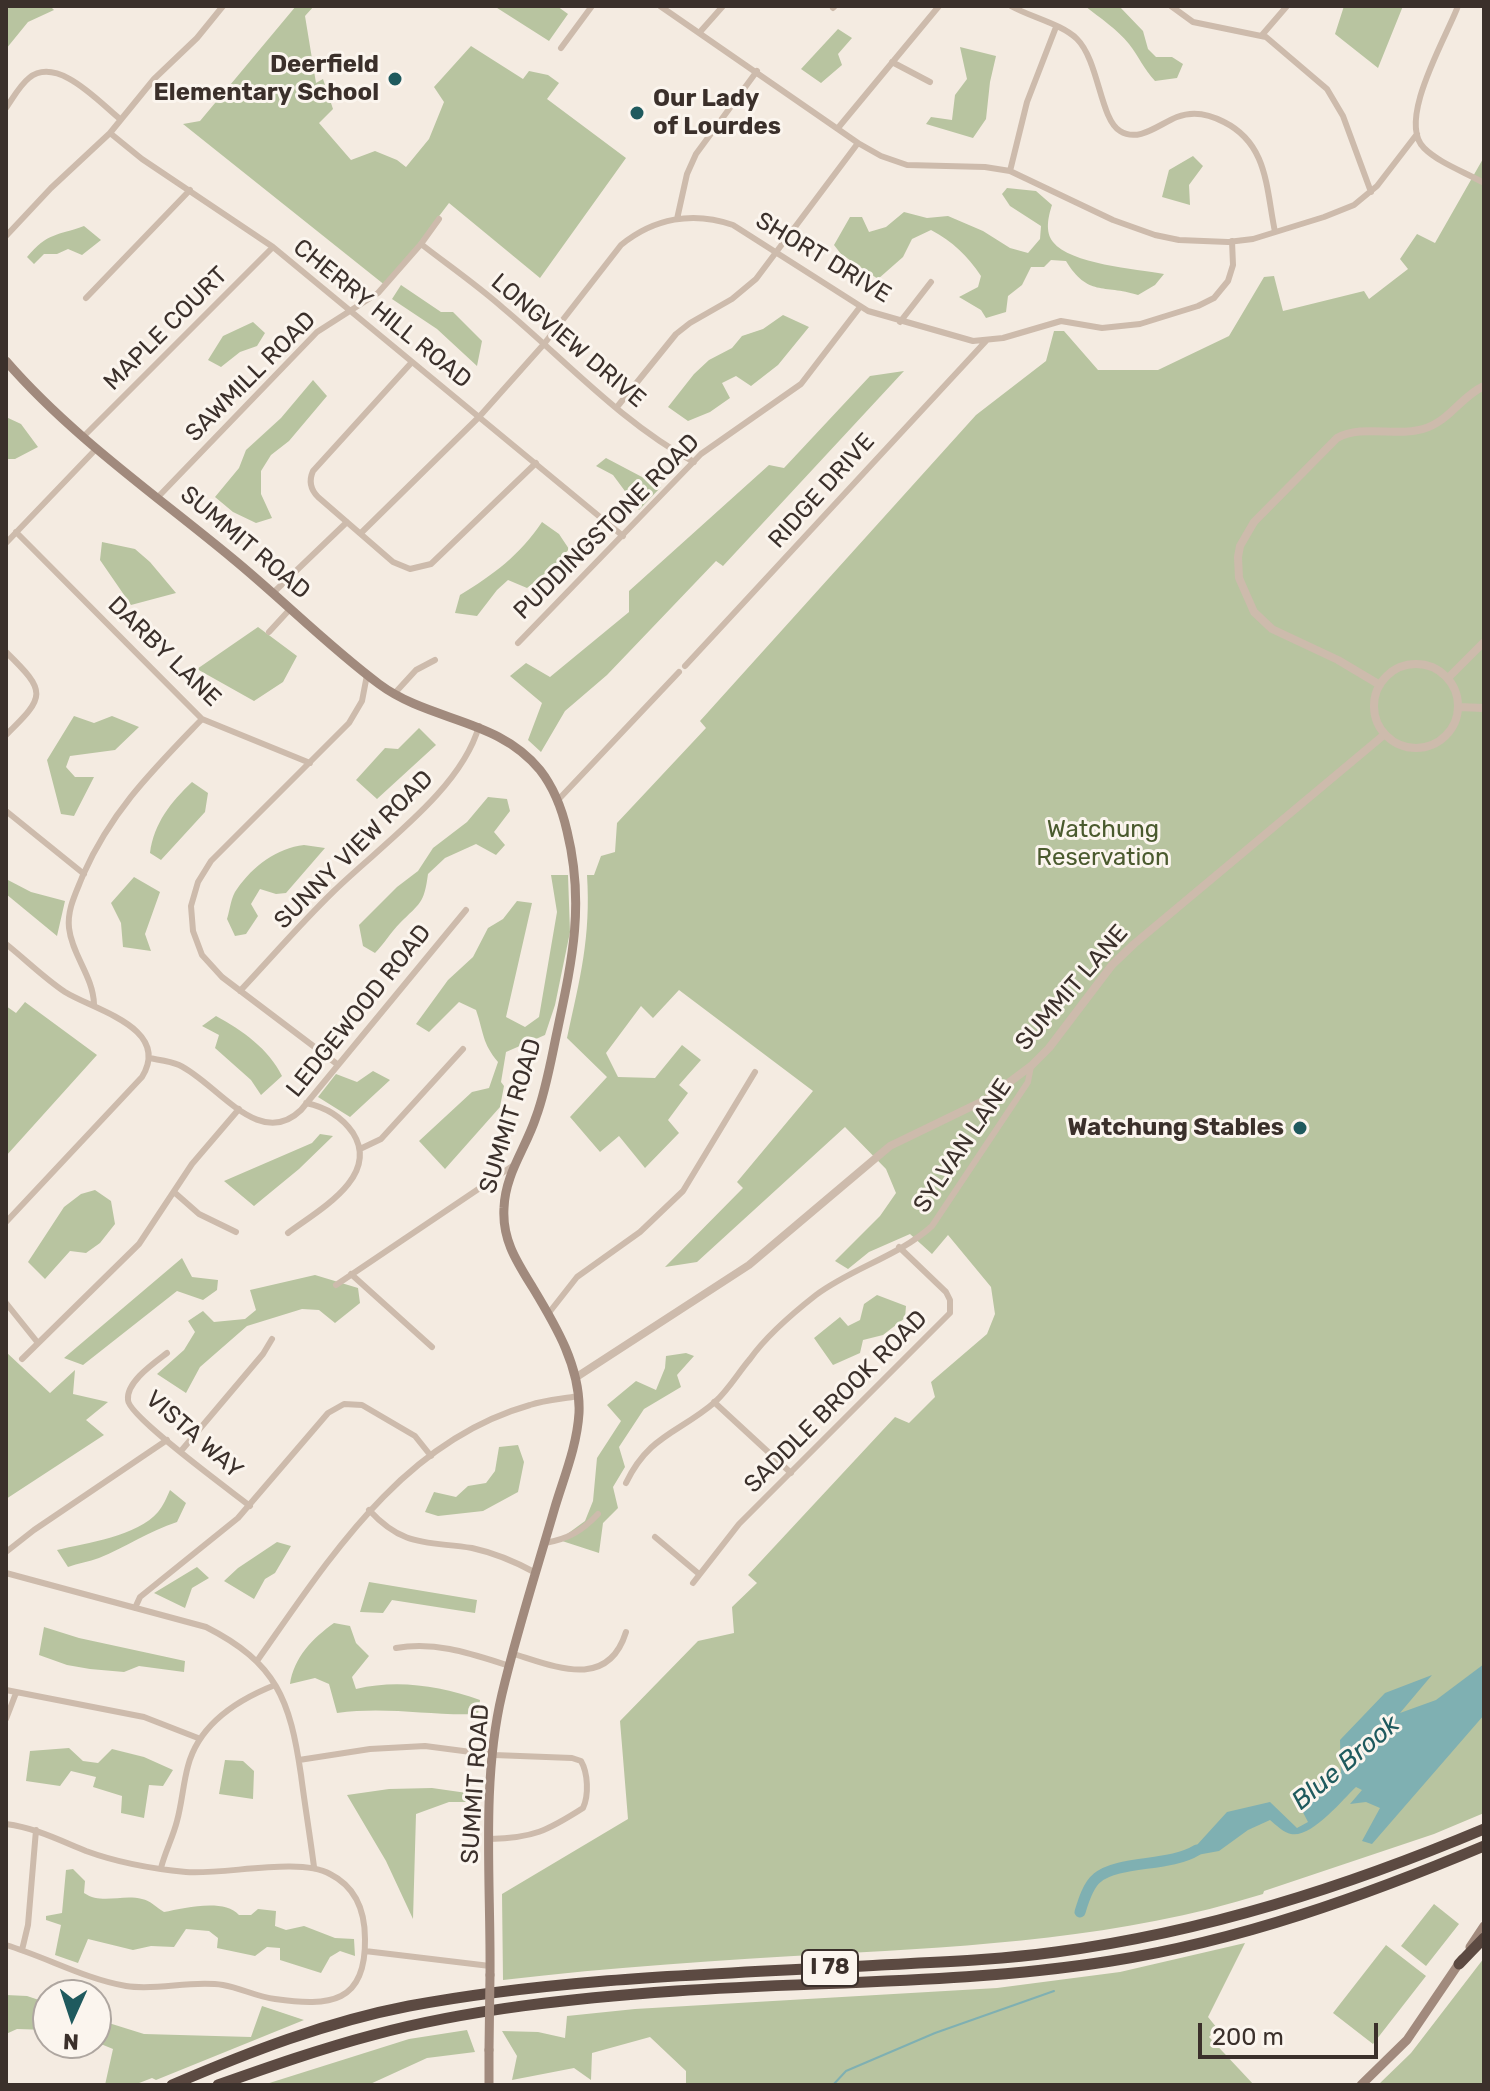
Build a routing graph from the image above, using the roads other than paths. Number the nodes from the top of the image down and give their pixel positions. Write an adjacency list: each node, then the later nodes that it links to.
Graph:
1 (223, 6): 18 (street)
2 (592, 6): 13 (street)
3 (660, 6): 11 (street)
4 (723, 6): 11 (street)
5 (939, 6): 14 (street)
6 (1011, 6): 10 (street)
7 (1171, 6): 12 (street)
8 (1287, 6): 12 (street)
9 (1458, 6): 21 (street)
10 (1056, 27): 23 (street); 29 (street)
11 (700, 32): 15 (street)
12 (1262, 35): 26 (street)
13 (561, 48)
14 (892, 62): 16 (street); 19 (street)
15 (757, 71): 19 (street); 28 (street)
16 (930, 82)
17 (6, 108): 18 (street)
18 (120, 119): 20 (street)
19 (838, 128): 22 (street)
20 (110, 133): 25 (street, CHERRY HILL ROAD); 30 (street)
21 (1417, 134): 24 (street); 26 (street)
22 (858, 143): 23 (street); 34 (street)
23 (1010, 171): 31 (street)
24 (1484, 183)
25 (190, 190): 33 (street, CHERRY HILL ROAD); 36 (street)
26 (1371, 192): 29 (street)
27 (439, 219): 32 (street, SAWMILL ROAD)
28 (677, 219): 34 (street, SHORT DRIVE); 41 (street)
29 (1275, 232): 31 (street)
30 (6, 236)
31 (1232, 241): 40 (street, SHORT DRIVE)
32 (421, 244): 38 (street, SAWMILL ROAD); 41 (street, LONGVIEW DRIVE)
33 (273, 247): 38 (street, CHERRY HILL ROAD); 47 (street, MAPLE COURT)
34 (778, 253): 37 (street, SHORT DRIVE); 45 (street)
35 (931, 282): 39 (street)
36 (86, 298)
37 (860, 307): 39 (street, SHORT DRIVE); 49 (street, PUDDINGSTONE ROAD)
38 (349, 310): 43 (street, CHERRY HILL ROAD); 51 (street, SAWMILL ROAD)
39 (900, 322): 40 (street, SHORT DRIVE)
40 (986, 341): 75 (street, RIDGE DRIVE)
41 (544, 344): 45 (street, LONGVIEW DRIVE); 46 (street)
42 (6, 361): 47 (main road, SUMMIT ROAD)
43 (412, 362): 46 (street, CHERRY HILL ROAD); 52 (street)
44 (1484, 386): 66 (street)
45 (617, 407): 49 (street, LONGVIEW DRIVE)
46 (479, 417): 50 (street, CHERRY HILL ROAD); 54 (street)
47 (84, 436): 48 (main road, SUMMIT ROAD)
48 (97, 448): 51 (main road, SUMMIT ROAD); 53 (street)
49 (694, 462): 55 (street, PUDDINGSTONE ROAD)
50 (536, 463): 54 (street); 55 (street, CHERRY HILL ROAD)
51 (158, 497): 57 (main road, SUMMIT ROAD)
52 (347, 522): 54 (street); 57 (street)
53 (16, 532): 56 (street); 70 (street, DARBY LANE)
54 (361, 533)
55 (623, 536): 61 (street, PUDDINGSTONE ROAD)
56 (6, 543)
57 (274, 592): 58 (main road, SUMMIT ROAD)
58 (291, 608): 59 (street); 64 (main road, SUMMIT ROAD)
59 (269, 632)
60 (1484, 642): 65 (street)
61 (518, 643)
62 (6, 652): 73 (street)
63 (435, 660): 67 (street)
64 (367, 675): 67 (main road, SUMMIT ROAD); 74 (street)
65 (1448, 678): 66 (street); 68 (street)
66 (1380, 685): 72 (street)
67 (394, 694): 71 (main road, SUMMIT ROAD)
68 (1458, 707): 69 (street); 72 (street)
69 (1484, 708)
70 (202, 719): 74 (street, DARBY LANE); 77 (street)
71 (479, 726): 75 (main road, SUMMIT ROAD); 80 (street, SUNNY VIEW ROAD)
72 (1385, 734): 85 (street, SUMMIT LANE)
73 (6, 735)
74 (310, 763): 80 (street)
75 (558, 800): 90 (main road, SUMMIT ROAD)
76 (6, 811): 77 (street)
77 (84, 874): 81 (street)
78 (466, 910): 84 (street, LEDGEWOOD ROAD)
79 (6, 944): 81 (street)
80 (240, 991): 84 (street)
81 (94, 1004): 83 (street)
82 (463, 1049): 89 (street)
83 (149, 1058): 88 (street, LEDGEWOOD ROAD); 92 (street)
84 (337, 1064): 87 (street, LEDGEWOOD ROAD)
85 (1031, 1066): 95 (street, SYLVAN LANE); 105 (street, SUMMIT LANE)
86 (755, 1072): 99 (street)
87 (306, 1103): 88 (street, LEDGEWOOD ROAD); 89 (street)
88 (239, 1109): 91 (street)
89 (360, 1149): 94 (street)
90 (514, 1165): 96 (street); 99 (main road, SUMMIT ROAD)
91 (174, 1192): 93 (street); 101 (street)
92 (6, 1222)
93 (236, 1232)
94 (288, 1233)
95 (899, 1247): 107 (street, SYLVAN LANE); 111 (street, SADDLE BROOK ROAD)
96 (351, 1274): 97 (street); 102 (street)
97 (336, 1285)
98 (6, 1303): 101 (street)
99 (548, 1314): 105 (main road, SUMMIT ROAD)
100 (272, 1339): 109 (street)
101 (38, 1343): 104 (street)
102 (432, 1347)
103 (167, 1353): 108 (street, VISTA WAY)
104 (22, 1359)
105 (575, 1378): 106 (main road, SUMMIT ROAD)
106 (578, 1396): 110 (street); 117 (main road, SUMMIT ROAD)
107 (714, 1402): 111 (street); 112 (street, SYLVAN LANE)
108 (167, 1440): 109 (street, VISTA WAY); 118 (street)
109 (181, 1451): 113 (street, VISTA WAY)
110 (431, 1456): 113 (street); 114 (street)
111 (791, 1473): 121 (street, SADDLE BROOK ROAD)
112 (626, 1483)
113 (250, 1506): 123 (street)
114 (369, 1510): 120 (street); 127 (street)
115 (598, 1514): 117 (street)
116 (655, 1537): 121 (street)
117 (545, 1543): 120 (main road, SUMMIT ROAD)
118 (6, 1552)
119 (6, 1573): 123 (street)
120 (536, 1573): 126 (main road, SUMMIT ROAD)
121 (699, 1574): 122 (street, SADDLE BROOK ROAD)
122 (693, 1583)
123 (135, 1608): 127 (street)
124 (626, 1632): 126 (street)
125 (396, 1648): 128 (street)
126 (514, 1654): 128 (main road, SUMMIT ROAD)
127 (257, 1661): 129 (street)
128 (510, 1666): 134 (main road, SUMMIT ROAD)
129 (275, 1685): 133 (street); 135 (street)
130 (6, 1690): 131 (street)
131 (16, 1693): 132 (street); 133 (street)
132 (6, 1719)
133 (198, 1738): 142 (street)
134 (494, 1755): 135 (street); 139 (main road, SUMMIT ROAD); 139 (street)
135 (299, 1760): 141 (street)
136 (6, 1824): 138 (street)
137 (1484, 1829): 150 (highway, I 78)
138 (36, 1830): 142 (street); 146 (street)
139 (490, 1839): 149 (main road, SUMMIT ROAD)
140 (1484, 1846): 151 (highway, I 78)
141 (314, 1867): 142 (street); 147 (street)
142 (161, 1868)
143 (1484, 1926): 148 (main road)
144 (1484, 1938): 148 (highway)
145 (6, 1945): 146 (street)
146 (22, 1950): 147 (street)
147 (365, 1951): 149 (street)
148 (1459, 1964): 153 (main road)
149 (490, 1970): 152 (main road, SUMMIT ROAD, bridge)
150 (172, 2085)
151 (218, 2085)
152 (489, 2085)
153 (1361, 2085)

